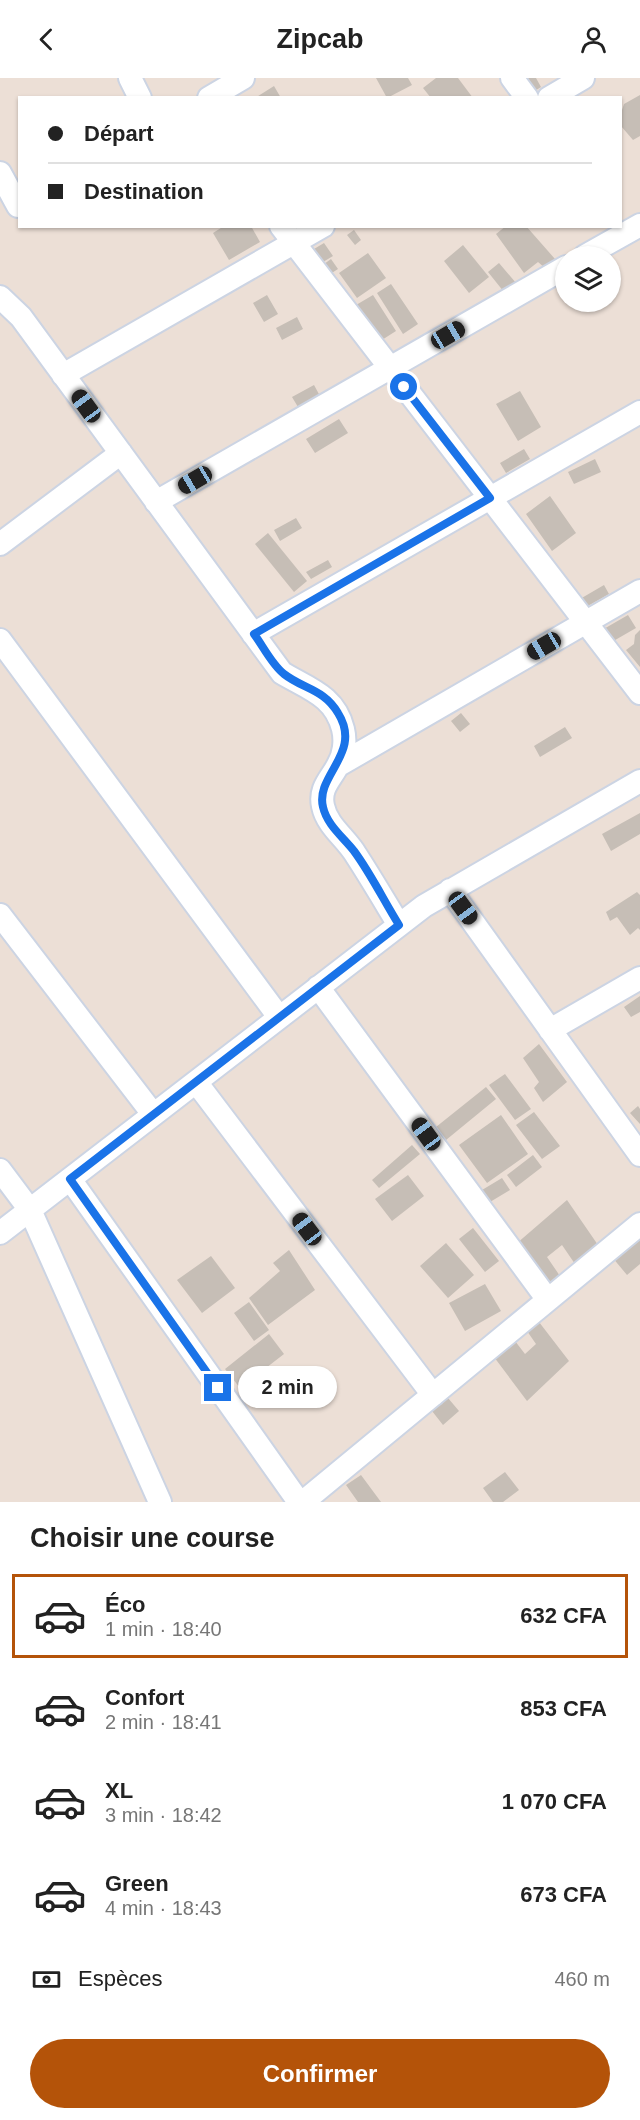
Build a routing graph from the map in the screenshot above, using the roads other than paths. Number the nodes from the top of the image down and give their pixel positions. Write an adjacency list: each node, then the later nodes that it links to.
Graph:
1 (130, 78): 5 (street)
2 (243, 78): 6 (street)
3 (512, 78): 7 (street)
4 (583, 78): 8 (street)
5 (139, 96)
6 (212, 96)
7 (526, 96)
8 (552, 96)
9 (0, 173): 10 (street)
10 (13, 209)
11 (315, 228): 13 (street)
12 (632, 232): 14 (street)
13 (287, 235): 17 (street); 18 (street)
14 (605, 246)
15 (555, 273): 17 (street)
16 (0, 297): 18 (street)
17 (390, 368): 21 (street); 22 (street)
18 (63, 375): 20 (street)
19 (640, 412): 21 (street)
20 (121, 453): 22 (street); 23 (street)
21 (490, 498): 25 (street); 26 (street)
22 (156, 502): 26 (street)
23 (0, 544)
24 (640, 591): 25 (street)
25 (585, 622): 28 (street); 29 (street)
26 (254, 634): 29 (street)
27 (0, 640): 36 (street)
28 (640, 693)
29 (339, 765): 33 (street)
30 (640, 781): 31 (street)
31 (450, 890): 33 (street); 37 (street)
32 (0, 915): 39 (street)
33 (399, 925): 35 (street)
34 (640, 978): 37 (street)
35 (318, 987): 36 (street); 46 (street)
36 (279, 1017): 38 (street)
37 (550, 1030): 40 (street)
38 (196, 1082): 39 (street); 47 (street)
39 (153, 1114): 42 (street)
40 (639, 1152)
41 (0, 1170): 43 (street)
42 (70, 1179): 43 (street); 49 (street)
43 (30, 1210): 45 (street); 48 (street)
44 (640, 1224): 46 (street)
45 (0, 1233)
46 (548, 1300): 47 (street)
47 (433, 1395): 49 (street)
48 (160, 1502)
49 (301, 1502)

